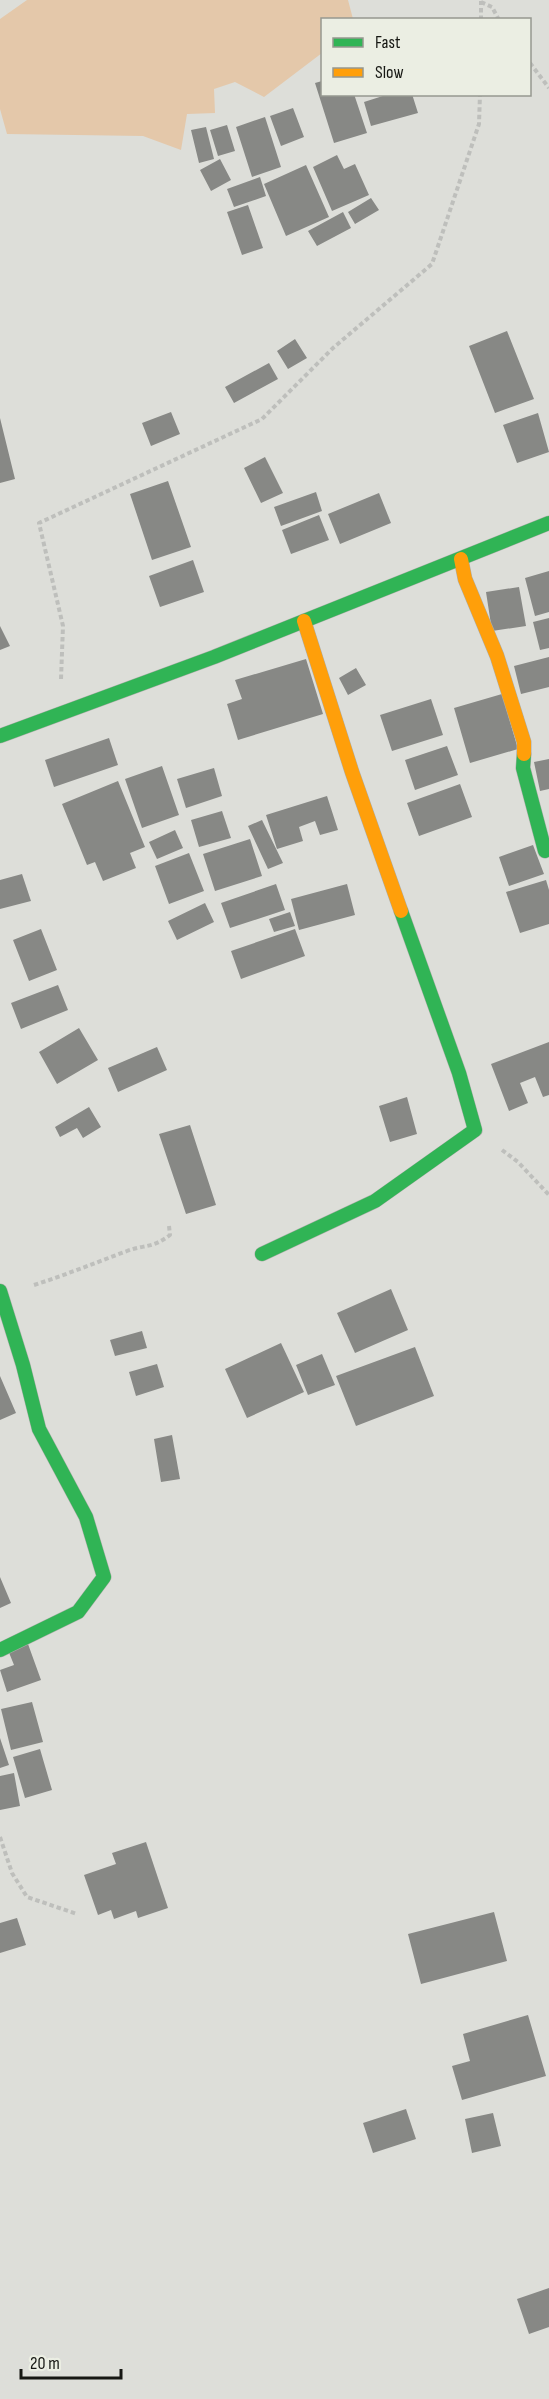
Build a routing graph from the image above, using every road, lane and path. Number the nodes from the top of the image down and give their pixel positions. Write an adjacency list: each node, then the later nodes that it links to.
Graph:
1 (481, 1): 2 (path); 3 (path)
2 (481, 18)
3 (498, 18)
4 (531, 64): 5 (path)
5 (549, 88)
6 (480, 96): 10 (path)
7 (549, 524): 8 (street)
8 (461, 559): 9 (street); 12 (street)
9 (304, 621): 10 (street); 13 (street)
10 (60, 714): 11 (street)
11 (0, 736)
12 (545, 851)
13 (475, 1130): 14 (path); 16 (street)
14 (549, 1195)
15 (169, 1226): 17 (path)
16 (262, 1254)
17 (1, 1293): 18 (street)
18 (0, 1650)
19 (0, 1837): 20 (path)
20 (77, 1914)

